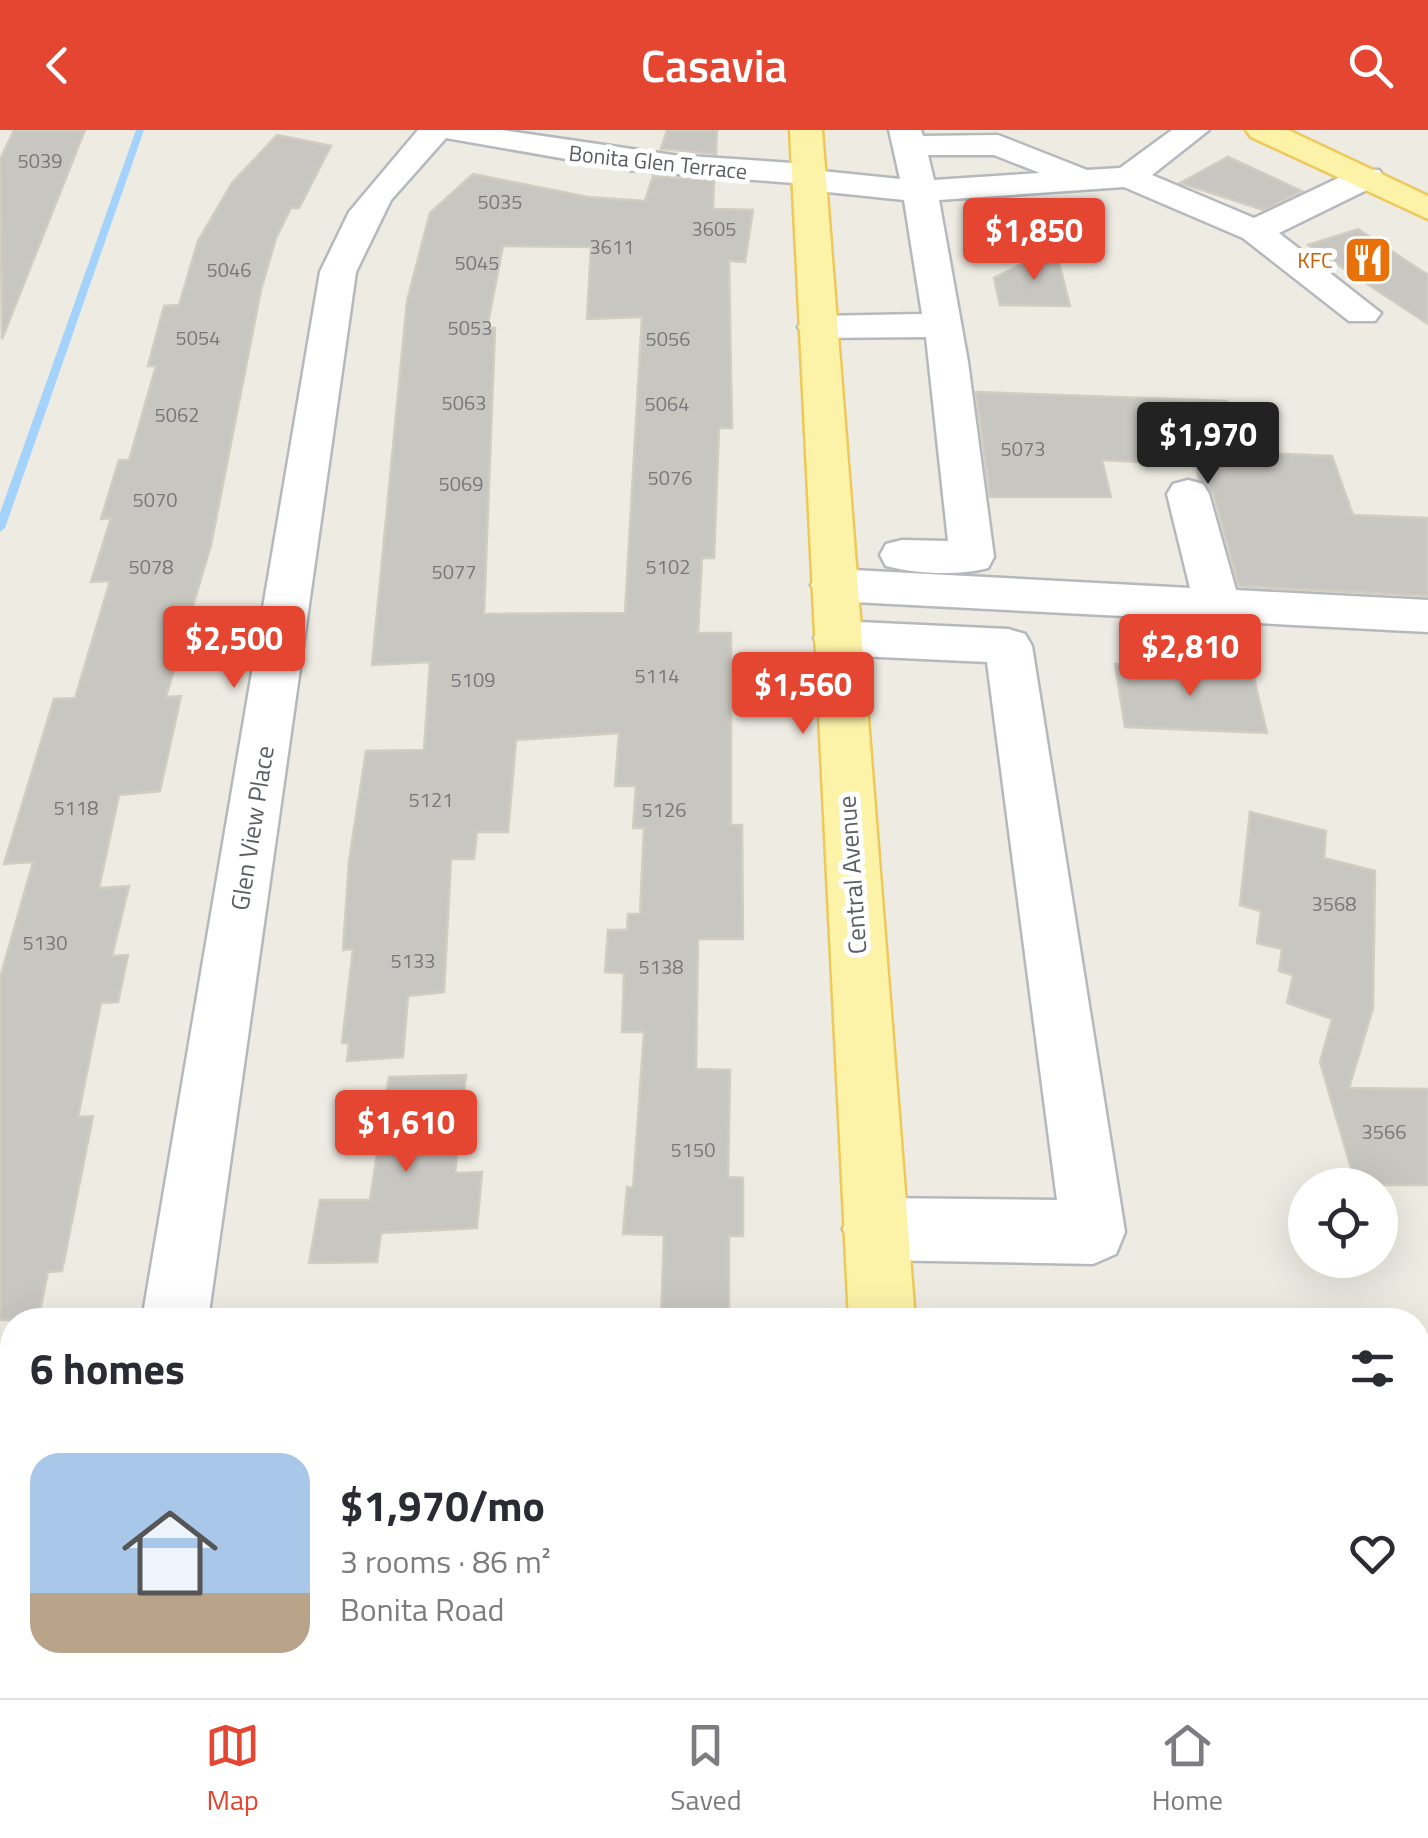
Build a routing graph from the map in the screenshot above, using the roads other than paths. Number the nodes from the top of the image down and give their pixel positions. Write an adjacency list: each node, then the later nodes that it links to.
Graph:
1 (436, 130): 21 (street, Glen View Place)
2 (452, 130): 6 (street, Bonita Glen Terrace)
3 (1193, 130): 7 (street)
4 (1262, 130): 8 (main road)
5 (906, 138): 9 (street); 10 (street)
6 (807, 161): 10 (street, Bonita Glen Terrace); 14 (main road, Central Avenue)
7 (1128, 177): 9 (street, Bonita Glen Terrace); 12 (street)
8 (1367, 177): 11 (main road); 12 (street)
9 (1090, 181): 10 (street, Bonita Glen Terrace)
10 (920, 192): 15 (street)
11 (1428, 210)
12 (1256, 232): 13 (street)
13 (1362, 314)
14 (817, 327): 15 (street); 17 (main road, Central Avenue)
15 (944, 343): 17 (street)
16 (1188, 494): 18 (street)
17 (834, 592): 18 (street); 20 (main road, Central Avenue); 20 (street)
18 (1218, 603): 19 (street)
19 (1428, 616)
20 (874, 1229): 22 (main road, Central Avenue)
21 (177, 1308)
22 (881, 1308)

